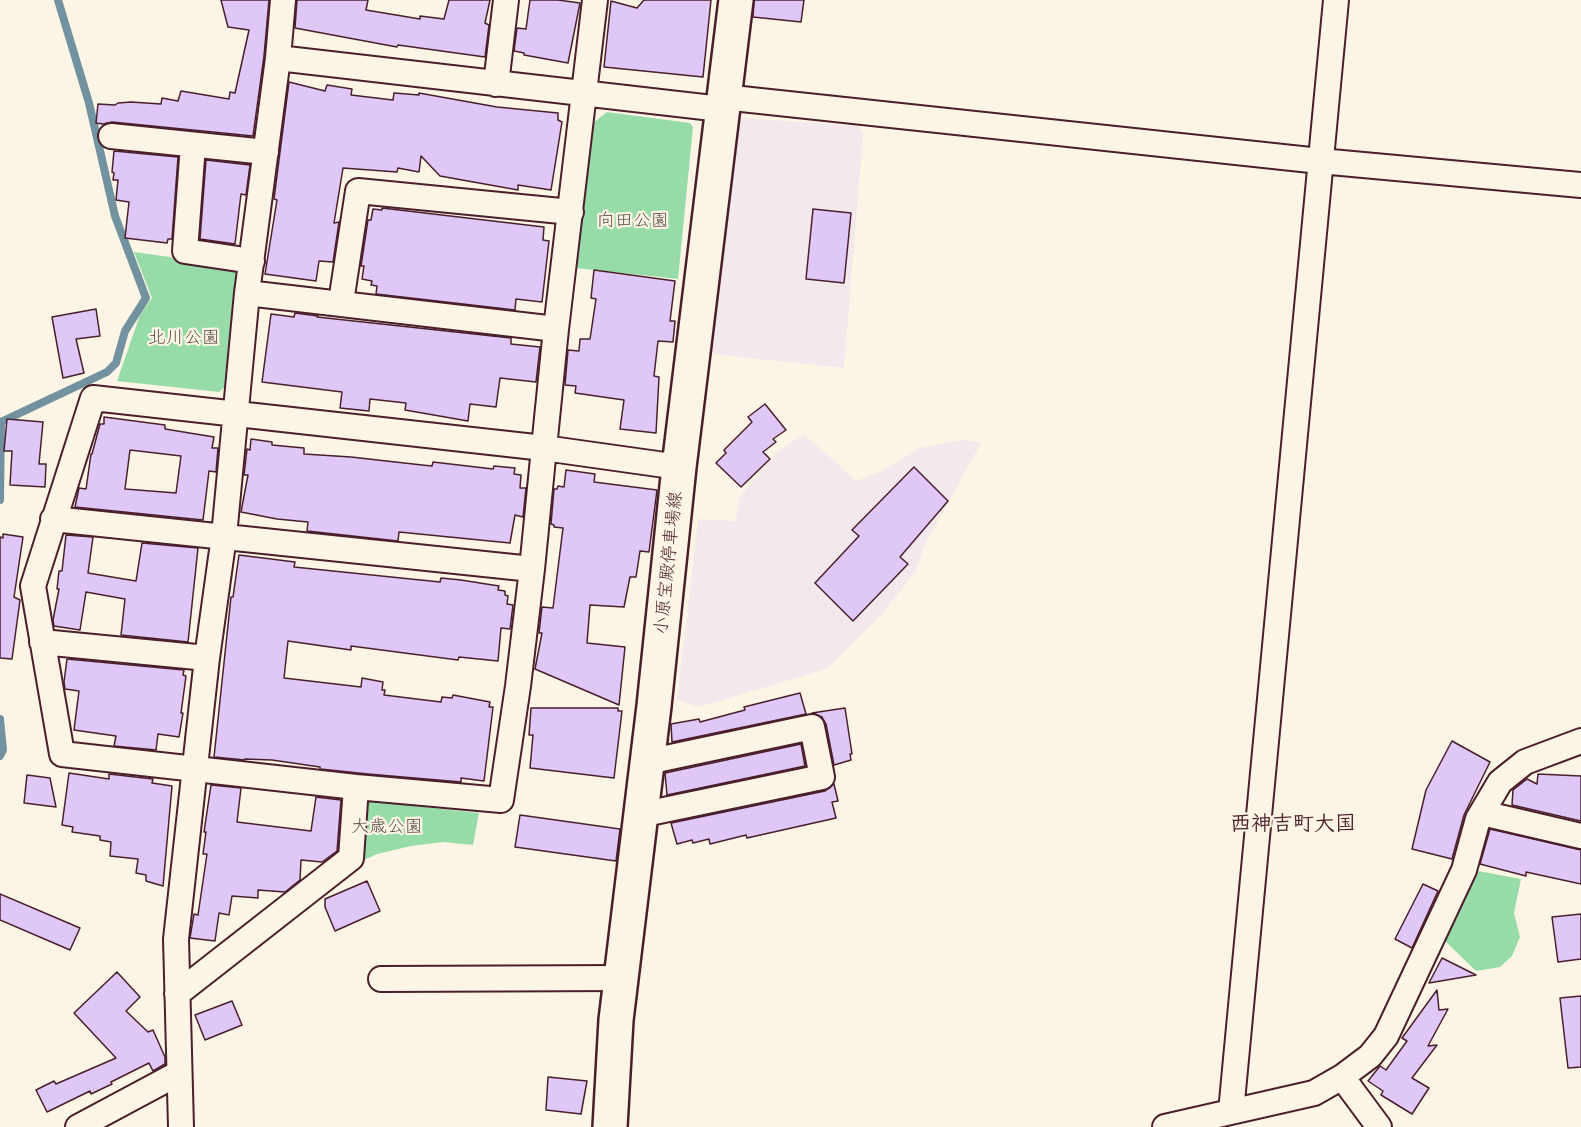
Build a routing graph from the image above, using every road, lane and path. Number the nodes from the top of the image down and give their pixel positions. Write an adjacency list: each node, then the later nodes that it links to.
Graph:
1 (283, 0): 6 (street)
2 (506, 0): 7 (street)
3 (595, 0): 8 (street)
4 (736, 0): 9 (main road, 小原宝殿停車場線)
5 (1336, 0): 13 (street)
6 (278, 58): 7 (street); 12 (street)
7 (496, 84): 8 (street)
8 (584, 94): 9 (street); 15 (street)
9 (722, 103): 13 (street); 22 (main road, 小原宝殿停車場線)
10 (111, 136): 11 (street)
11 (193, 145): 12 (street); 16 (street)
12 (266, 152): 16 (street)
13 (1320, 161): 14 (street); 40 (street)
14 (1581, 186)
15 (571, 212): 18 (street); 19 (street)
16 (252, 261): 17 (street)
17 (247, 292): 18 (street); 20 (street)
18 (341, 302): 19 (street)
19 (556, 329): 21 (street)
20 (235, 413): 21 (street); 23 (street); 24 (street)
21 (544, 448): 22 (street); 25 (street)
22 (679, 467): 29 (main road, 小原宝殿停車場線)
23 (53, 519): 24 (street); 26 (street)
24 (224, 537): 25 (street); 27 (street)
25 (532, 570): 31 (street)
26 (42, 642): 27 (street); 30 (street)
27 (207, 658): 30 (street)
28 (1581, 741): 32 (street)
29 (647, 762): 33 (main road, 小原宝殿停車場線); 33 (street)
30 (194, 769): 31 (street); 37 (street)
31 (356, 787): 37 (street)
32 (1482, 813): 34 (street); 39 (street)
33 (640, 815): 35 (main road, 小原宝殿停車場線)
34 (1581, 836)
35 (621, 978): 36 (street); 43 (main road, 小原宝殿停車場線)
36 (381, 979)
37 (177, 994): 38 (street)
38 (179, 1073): 41 (street); 42 (street)
39 (1342, 1077): 40 (street); 45 (street)
40 (1231, 1112): 44 (street)
41 (78, 1127)
42 (181, 1127)
43 (610, 1127)
44 (1165, 1127)
45 (1379, 1127)

